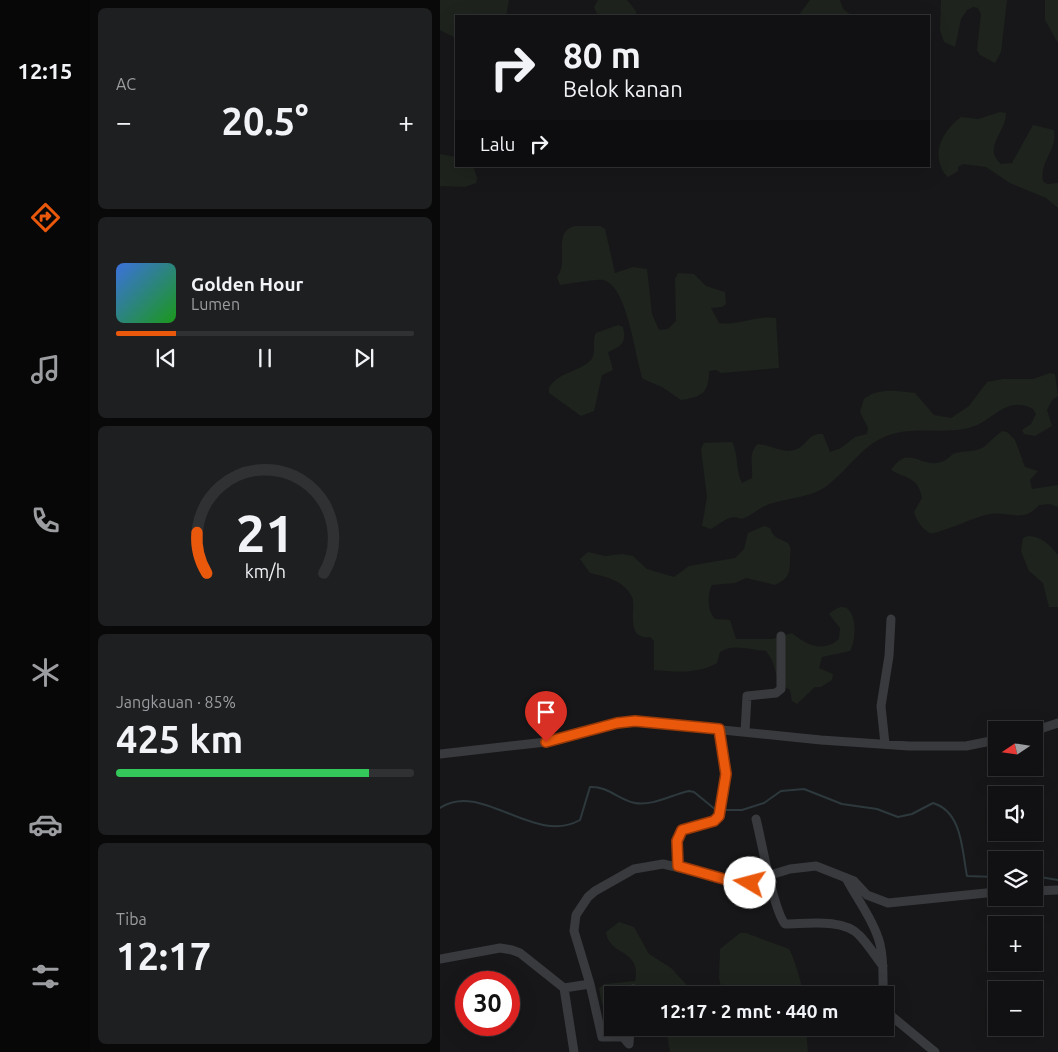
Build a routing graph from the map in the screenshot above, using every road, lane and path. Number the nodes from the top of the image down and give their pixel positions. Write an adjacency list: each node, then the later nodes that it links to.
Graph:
1 (891, 619): 8 (street)
2 (781, 636): 6 (street)
3 (1058, 723): 4 (street)
4 (1043, 727)
5 (719, 729): 6 (street); 9 (street); 11 (street)
6 (745, 732): 8 (street)
7 (988, 742): 8 (street)
8 (885, 744)
9 (440, 754)
10 (756, 819): 12 (street)
11 (678, 866): 12 (street); 19 (street)
12 (770, 876): 13 (street); 18 (street)
13 (846, 878): 16 (street); 18 (street)
14 (1058, 890): 15 (street)
15 (1043, 891)
16 (988, 893)
17 (440, 959): 21 (street)
18 (883, 966): 20 (street)
19 (590, 984): 21 (street); 23 (street)
20 (884, 986)
21 (564, 988): 24 (street)
22 (894, 1017): 25 (street)
23 (629, 1036)
24 (574, 1052)
25 (935, 1052)

